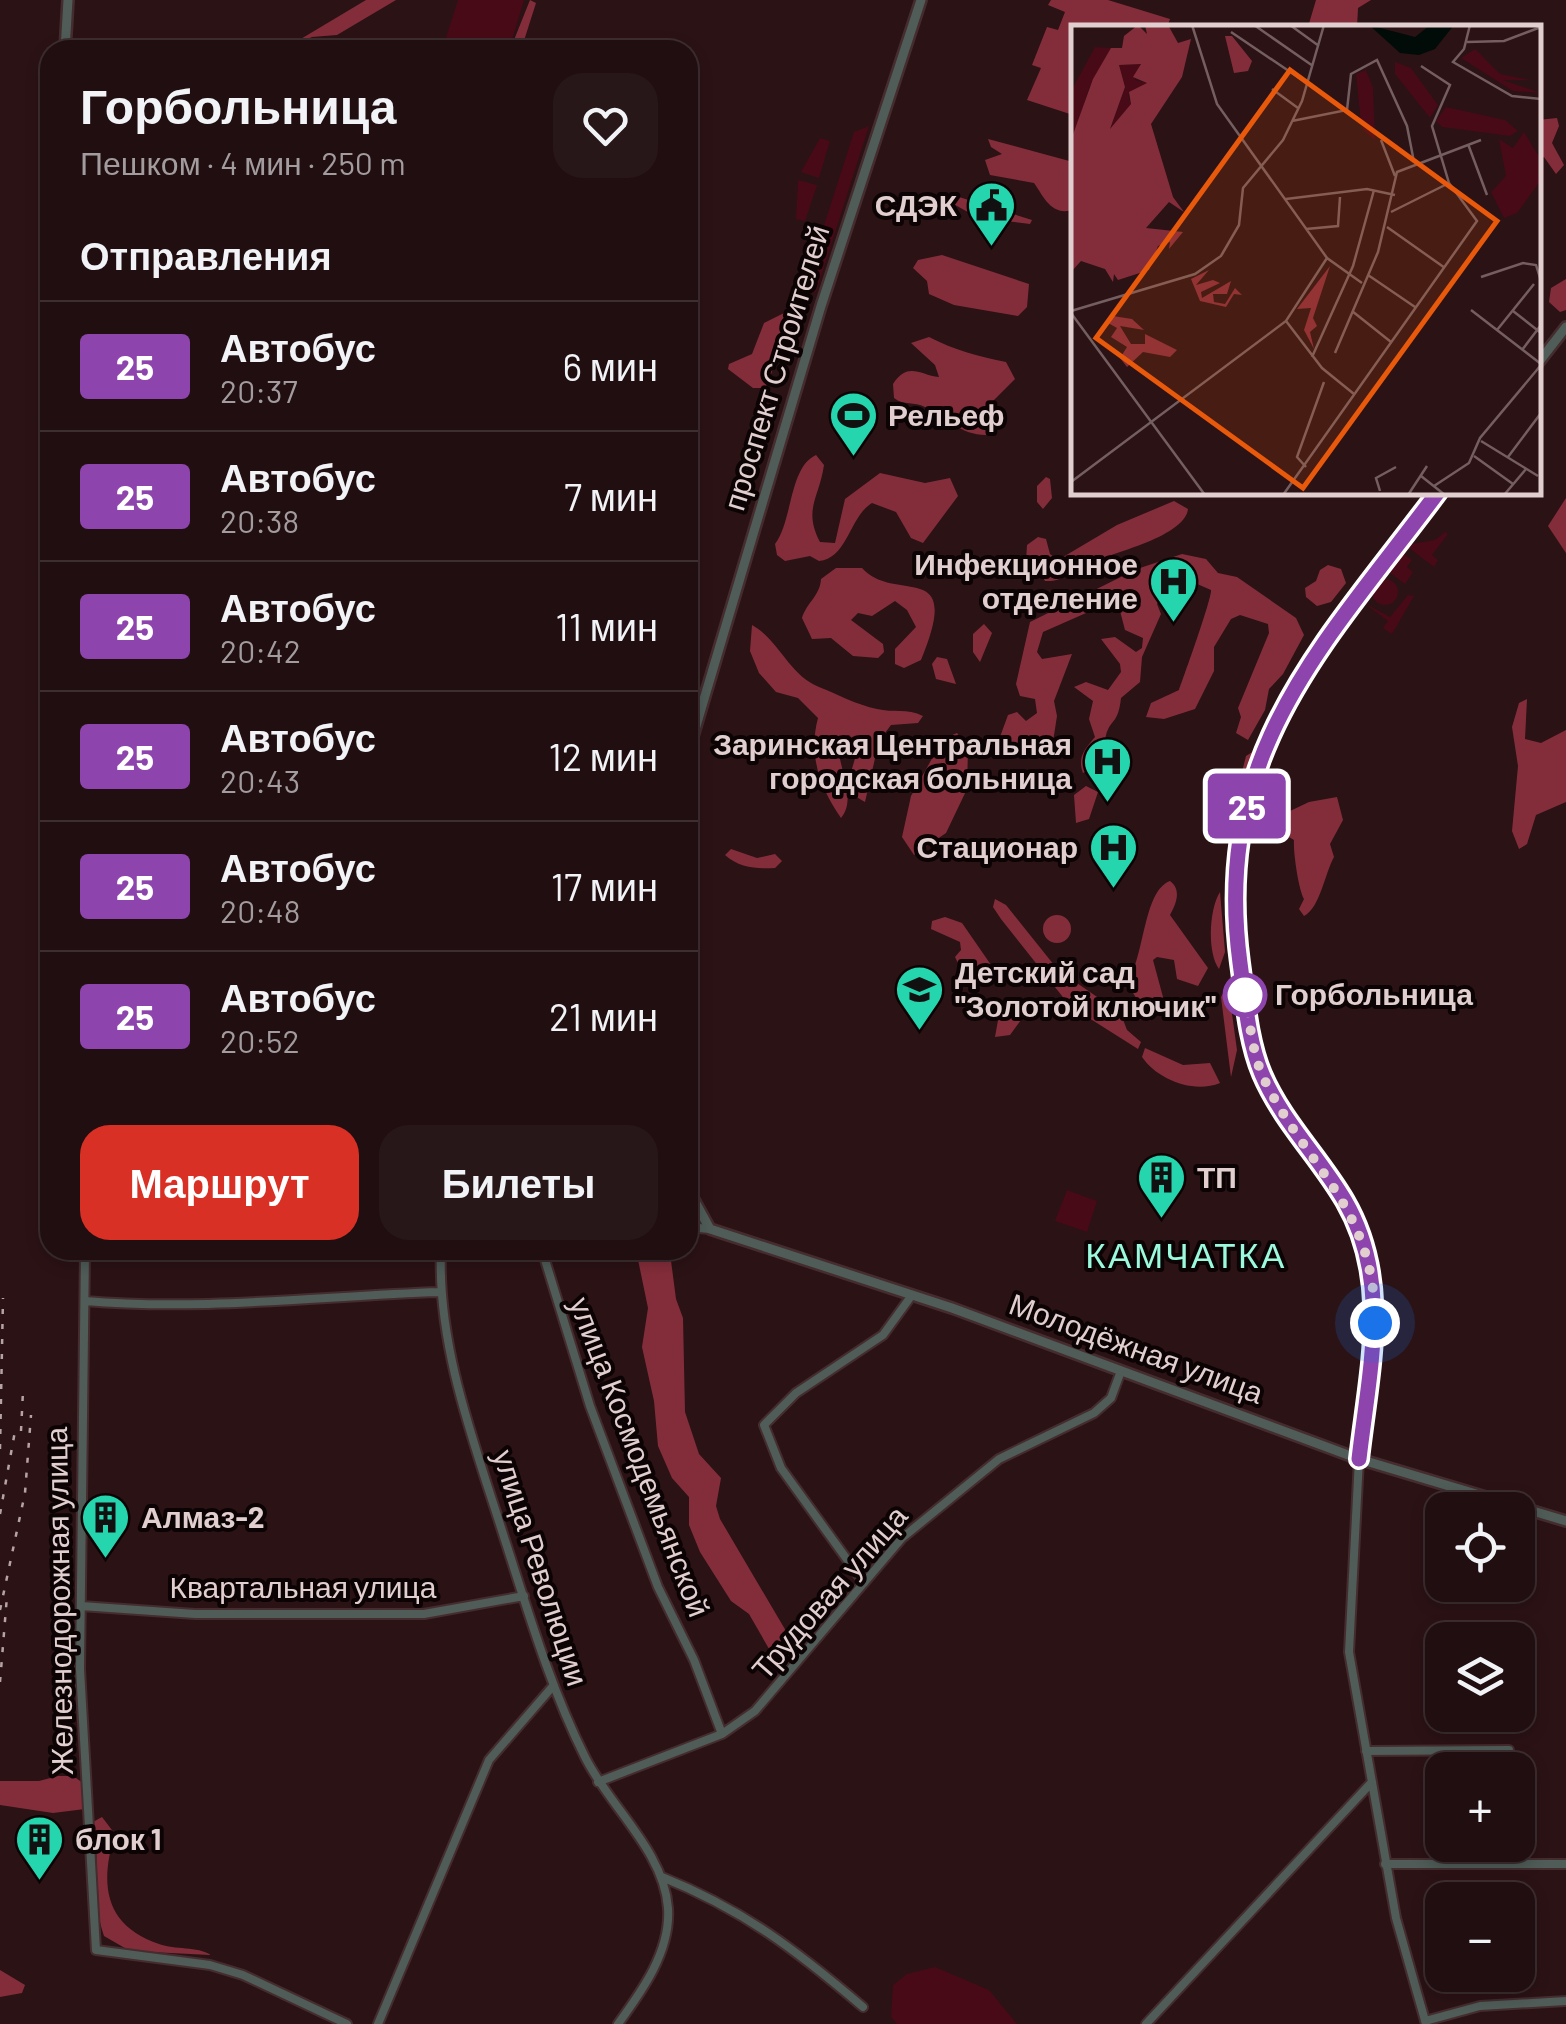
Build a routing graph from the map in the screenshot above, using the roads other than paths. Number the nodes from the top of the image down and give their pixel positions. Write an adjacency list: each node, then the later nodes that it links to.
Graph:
1 (68, 0): 3 (street)
2 (921, 0): 7 (street, проспект Строителей)
3 (65, 40)
4 (1566, 327): 5 (street)
5 (1541, 359)
6 (1436, 495): 18 (street)
7 (698, 719)
8 (698, 1208): 10 (street)
9 (698, 1227): 10 (street, Молодёжная улица)
10 (710, 1228): 15 (street, Молодёжная улица)
11 (85, 1260): 16 (street, Железнодорожная улица)
12 (441, 1260): 14 (street, улица Революции)
13 (545, 1260): 24 (street, улица Космодемьянской)
14 (440, 1292): 16 (street); 21 (street, улица Революции)
15 (912, 1294): 17 (street, Молодёжная улица); 20 (street)
16 (85, 1301): 22 (street, Железнодорожная улица)
17 (1121, 1371): 18 (street, Молодёжная улица); 20 (street, Трудовая улица)
18 (1359, 1459): 19 (street, Молодёжная улица); 26 (street)
19 (1566, 1521)
20 (864, 1583): 24 (street, Трудовая улица)
21 (524, 1596): 22 (street, Квартальная улица); 23 (street, улица Революции)
22 (81, 1606): 36 (street, Железнодорожная улица)
23 (552, 1686): 27 (street, улица Революции); 37 (street)
24 (722, 1734): 27 (street, Трудовая улица)
25 (1509, 1750): 26 (street)
26 (1366, 1751): 28 (street)
27 (598, 1782): 31 (street, улица Революции)
28 (1372, 1782): 29 (street); 39 (street)
29 (1385, 1864): 30 (street); 35 (street)
30 (1566, 1864)
31 (662, 1877): 33 (street); 34 (street, улица Революции)
32 (1566, 2001): 35 (street)
33 (863, 2007)
34 (621, 2020): 38 (street)
35 (1425, 2022)
36 (346, 2024)
37 (378, 2024)
38 (633, 2024)
39 (1146, 2024)

